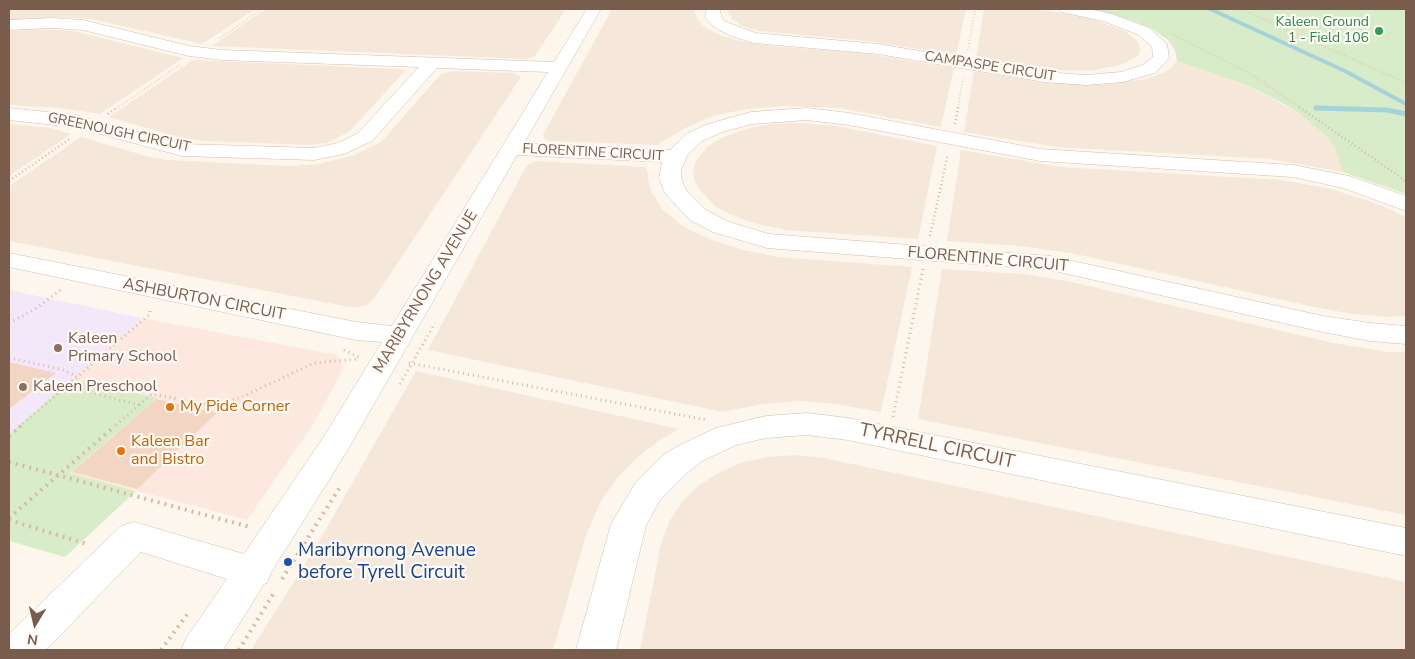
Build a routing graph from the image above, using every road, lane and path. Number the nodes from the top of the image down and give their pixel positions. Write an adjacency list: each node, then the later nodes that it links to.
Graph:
1 (262, 9): 9 (path)
2 (594, 9): 12 (street, MARIBYRNONG AVENUE)
3 (714, 9): 11 (street, CAMPASPE CIRCUIT)
4 (975, 9): 11 (path)
5 (1066, 9): 11 (street, CAMPASPE CIRCUIT)
6 (1240, 9): 13 (path)
7 (9, 26): 9 (street)
8 (1169, 32): 20 (path)
9 (200, 52): 10 (street); 15 (path)
10 (432, 63): 12 (street); 15 (street, GREENOUGH CIRCUIT)
11 (966, 64): 16 (path)
12 (559, 68): 17 (street, MARIBYRNONG AVENUE)
13 (1406, 83)
14 (9, 114): 15 (street, GREENOUGH CIRCUIT)
15 (90, 125): 19 (path)
16 (952, 139): 18 (street, FLORENTINE CIRCUIT); 21 (street, FLORENTINE CIRCUIT); 22 (path)
17 (510, 149): 18 (street, FLORENTINE CIRCUIT); 28 (street, MARIBYRNONG AVENUE)
18 (675, 156): 22 (street, FLORENTINE CIRCUIT)
19 (9, 181)
20 (1406, 181)
21 (1406, 204)
22 (926, 253): 27 (street, FLORENTINE CIRCUIT); 35 (path)
23 (9, 260): 28 (street, ASHBURTON CIRCUIT)
24 (62, 289): 26 (path)
25 (150, 310): 30 (path)
26 (9, 323)
27 (1406, 335)
28 (383, 351): 32 (path); 33 (path); 42 (street, MARIBYRNONG AVENUE)
29 (9, 358): 30 (path)
30 (76, 376): 31 (path)
31 (66, 386): 32 (path); 34 (path)
32 (139, 405): 37 (path)
33 (708, 420)
34 (9, 436)
35 (889, 438): 40 (street, TYRRELL CIRCUIT); 45 (street, TYRRELL CIRCUIT)
36 (9, 462): 37 (path)
37 (58, 476): 38 (path); 39 (path)
38 (9, 519): 41 (path)
39 (257, 520)
40 (1406, 542)
41 (116, 553): 42 (street); 43 (street)
42 (254, 572): 44 (street, MARIBYRNONG AVENUE)
43 (20, 650)
44 (201, 650)
45 (596, 650)

